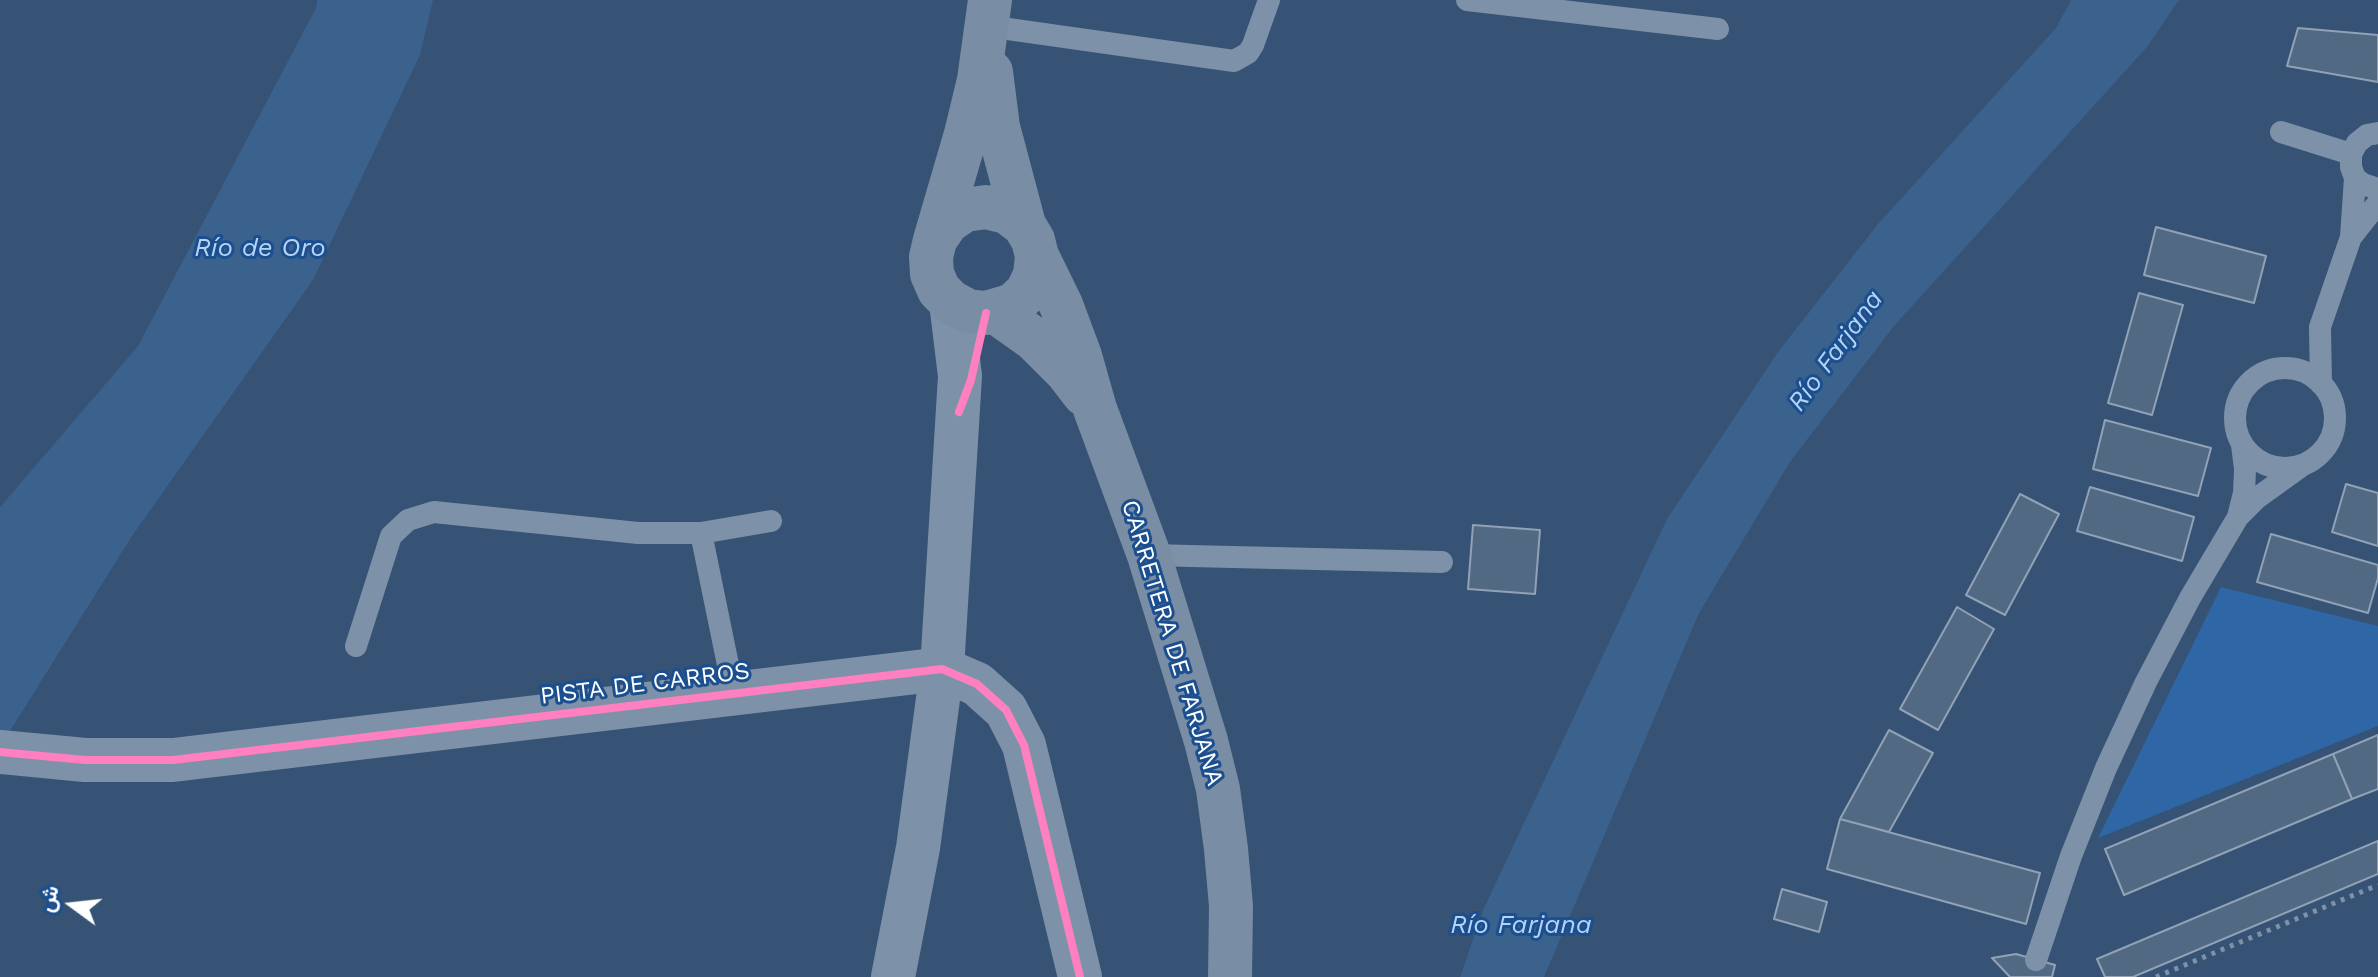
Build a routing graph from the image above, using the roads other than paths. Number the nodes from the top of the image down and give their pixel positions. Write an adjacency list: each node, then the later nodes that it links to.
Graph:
1 (1269, 0): 3 (lane)
2 (1467, 0): 4 (lane)
3 (989, 13): 12 (main road); 13 (main road, CARRETERA DE FARJANA)
4 (1718, 29)
5 (2281, 132): 7 (lane)
6 (2378, 133): 7 (lane)
7 (2351, 154): 8 (lane)
8 (2355, 178): 9 (lane); 11 (lane)
9 (2378, 189)
10 (2378, 203): 11 (lane)
11 (2351, 237): 15 (lane)
12 (935, 240): 13 (main road); 14 (main road)
13 (1031, 241): 14 (main road); 18 (main road, CARRETERA DE FARJANA)
14 (977, 309): 18 (main road, CARRETERA DE FARJANA); 27 (street)
15 (2320, 327): 16 (lane); 17 (lane)
16 (2282, 368): 17 (lane); 19 (lane)
17 (2321, 384): 20 (lane)
18 (1095, 409): 24 (main road, CARRETERA DE FARJANA)
19 (2242, 445): 20 (lane); 21 (lane)
20 (2300, 467): 21 (lane)
21 (2238, 517): 30 (lane)
22 (771, 521): 23 (lane)
23 (701, 533): 26 (lane); 28 (lane)
24 (1149, 555): 25 (lane); 33 (main road, CARRETERA DE FARJANA)
25 (1442, 562)
26 (356, 646)
27 (942, 669): 28 (street, PISTA DE CARROS); 31 (street); 32 (street)
28 (734, 694): 29 (street, PISTA DE CARROS)
29 (0, 752)
30 (2036, 960)
31 (893, 977)
32 (1080, 977)
33 (1230, 977)

